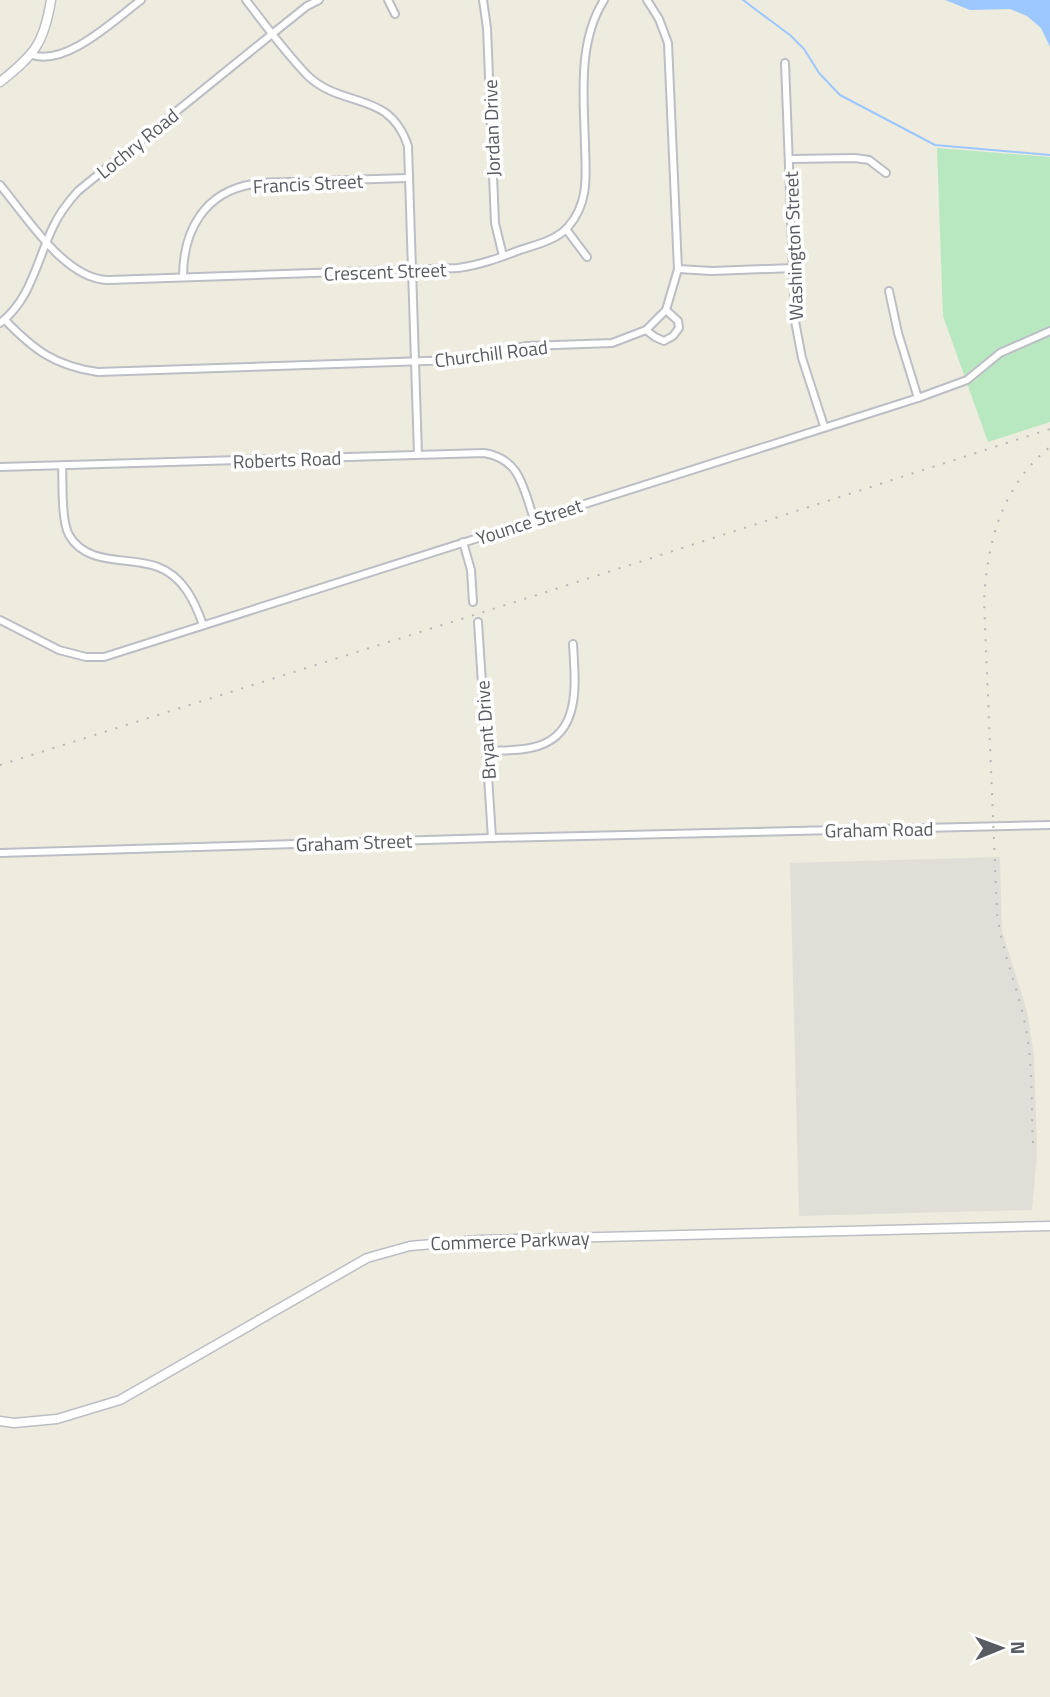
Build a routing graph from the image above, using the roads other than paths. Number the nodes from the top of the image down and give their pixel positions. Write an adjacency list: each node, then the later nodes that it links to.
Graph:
1 (51, 0): 11 (street)
2 (141, 0): 11 (street)
3 (246, 0): 10 (street)
4 (319, 0): 10 (street, Lochry Road)
5 (388, 0): 9 (street)
6 (483, 0): 20 (street, Jordan Drive)
7 (604, 0): 18 (street)
8 (647, 0): 23 (street, Churchill Road)
9 (395, 14)
10 (272, 34): 16 (street); 19 (street, Lochry Road)
11 (32, 55): 13 (street)
12 (785, 63): 14 (street, Washington Street)
13 (0, 82)
14 (790, 159): 15 (street); 22 (street, Washington Street)
15 (886, 173)
16 (408, 178): 24 (street); 25 (street, Francis Street)
17 (0, 185): 19 (street, Crescent Street)
18 (566, 229): 20 (street, Crescent Street); 21 (street)
19 (48, 242): 25 (street, Crescent Street); 28 (street, Lochry Road)
20 (503, 256): 24 (street, Crescent Street)
21 (587, 257)
22 (793, 268): 23 (street); 33 (street, Washington Street)
23 (678, 269): 27 (street, Churchill Road)
24 (412, 270): 25 (street, Crescent Street); 31 (street)
25 (183, 277)
26 (888, 291): 32 (street)
27 (666, 310): 29 (street, Churchill Road); 29 (street)
28 (2, 321): 31 (street, Churchill Road)
29 (646, 330): 31 (street, Churchill Road)
30 (1050, 331): 32 (street, Younce Street)
31 (414, 361): 34 (street)
32 (918, 398): 33 (street, Younce Street)
33 (824, 426): 37 (street, Younce Street)
34 (418, 454): 35 (street, Roberts Road); 37 (street, Roberts Road)
35 (62, 466): 36 (street, Roberts Road); 42 (street)
36 (0, 467)
37 (534, 519): 38 (street, Younce Street)
38 (463, 542): 39 (street); 42 (street, Younce Street)
39 (473, 602)
40 (0, 620): 42 (street, Younce Street)
41 (478, 621): 44 (street, Bryant Drive)
42 (203, 625)
43 (573, 644): 44 (street)
44 (486, 751): 47 (street, Bryant Drive)
45 (1050, 825): 46 (street, Graham Road)
46 (707, 834): 47 (street, Graham Street)
47 (492, 838): 48 (street, Graham Street)
48 (0, 853)
49 (1050, 1226): 51 (street, Commerce Parkway)
50 (0, 1421): 51 (street, Commerce Parkway)
51 (14, 1423): 52 (street, Commerce Parkway)
52 (0, 1428)

